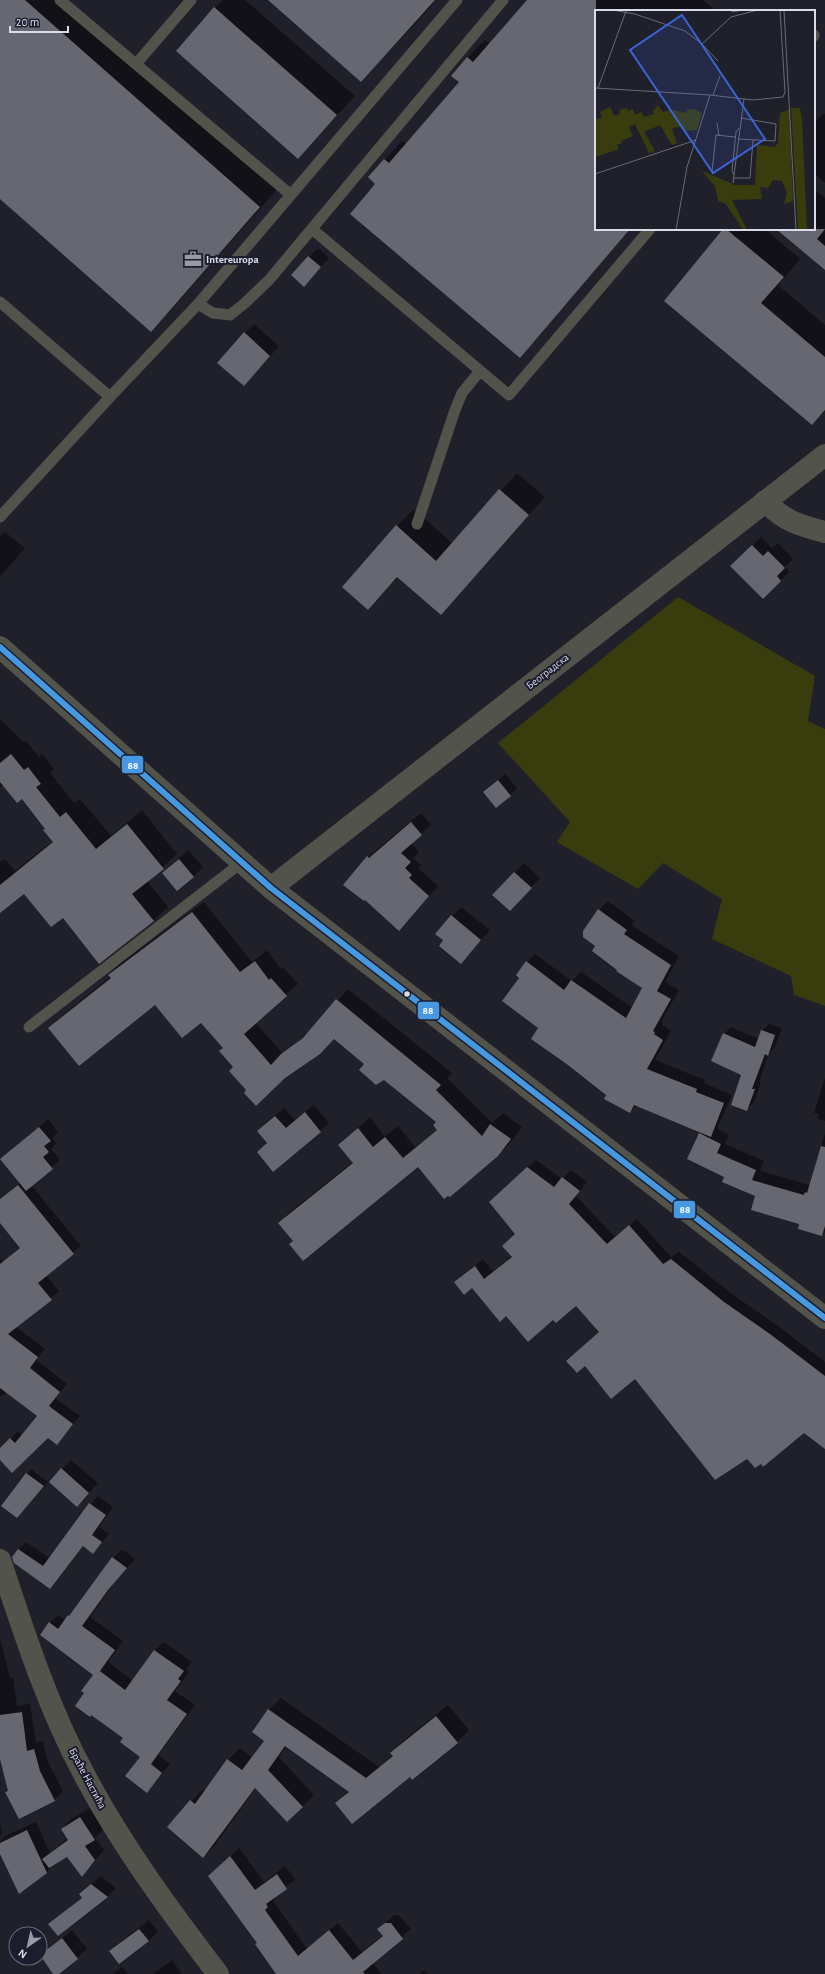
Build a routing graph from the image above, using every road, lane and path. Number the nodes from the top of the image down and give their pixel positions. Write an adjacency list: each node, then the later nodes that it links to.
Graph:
1 (60, 0): 5 (lane)
2 (191, 0): 5 (lane)
3 (457, 0): 6 (lane)
4 (503, 0): 7 (lane)
5 (136, 64): 6 (lane)
6 (291, 195): 10 (lane)
7 (312, 229): 10 (lane); 11 (lane)
8 (649, 230): 11 (lane)
9 (0, 302): 12 (lane)
10 (198, 304): 12 (lane)
11 (480, 371): 16 (lane)
12 (110, 397): 15 (lane)
13 (825, 455): 14 (street, Београдска)
14 (765, 501): 17 (street); 20 (street, Београдска)
15 (0, 517)
16 (417, 524)
17 (825, 532)
18 (0, 647): 19 (street)
19 (241, 862): 20 (street); 21 (lane)
20 (271, 888): 22 (street)
21 (29, 1027)
22 (825, 1318)
23 (0, 1560): 24 (street, Браће Настића)
24 (218, 1974)

